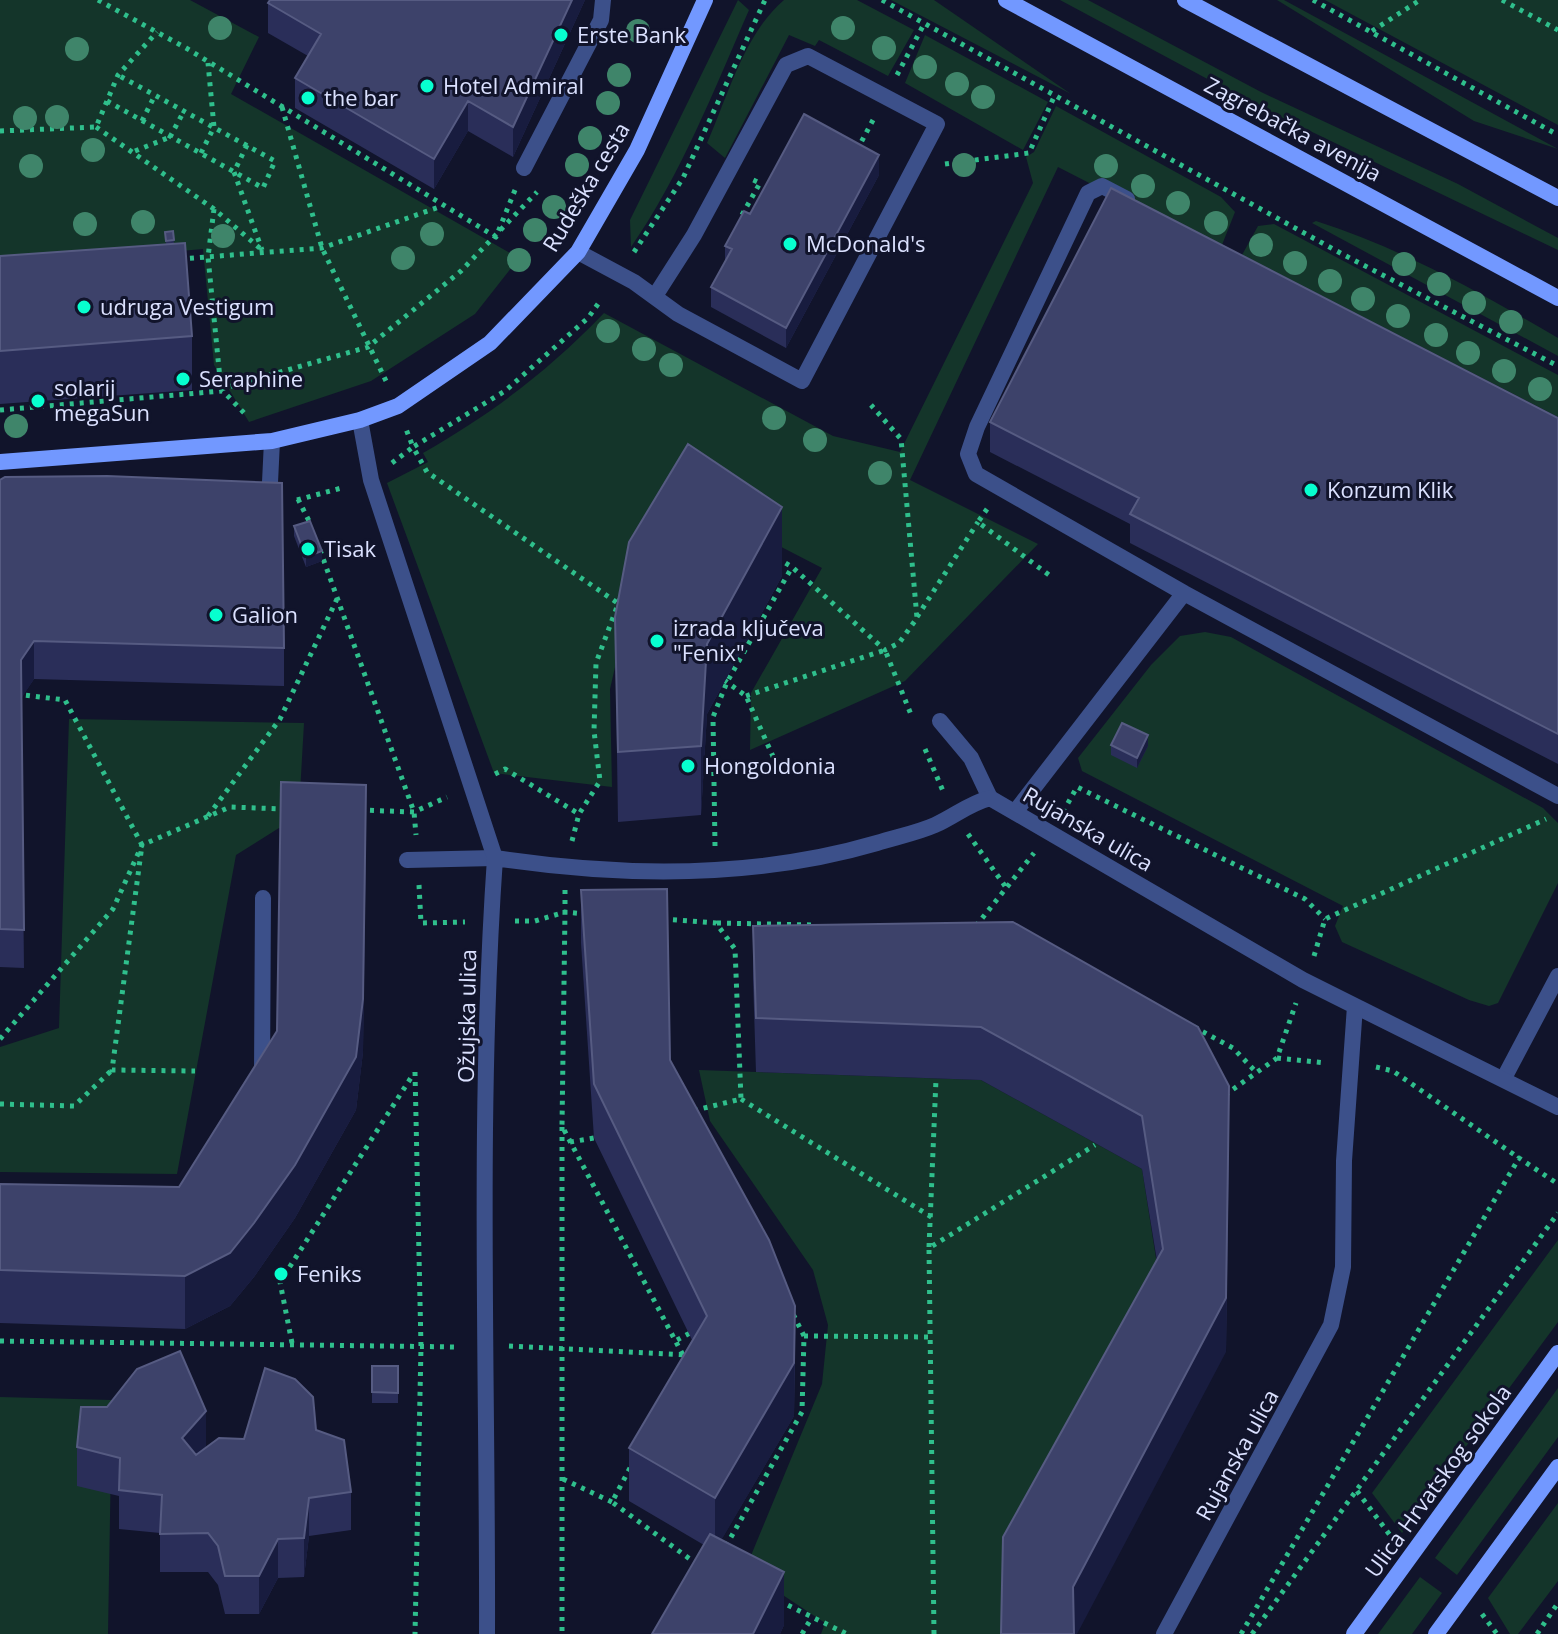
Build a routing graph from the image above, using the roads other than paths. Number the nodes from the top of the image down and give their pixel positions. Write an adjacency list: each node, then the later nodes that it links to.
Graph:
1 (603, 0): 5 (street)
2 (705, 0): 8 (street, Rudeška cesta)
3 (1006, 0): 10 (street, Zagrebačka avenija)
4 (1185, 0): 6 (street)
5 (524, 168)
6 (1558, 198)
7 (1141, 206): 15 (street)
8 (578, 252): 9 (street); 11 (street, Rudeška cesta)
9 (655, 296): 9 (street)
10 (1558, 298)
11 (360, 420): 12 (street, Rudeška cesta); 20 (street, Ožujska ulica)
12 (272, 441): 13 (street, Rudeška cesta); 14 (street)
13 (0, 462)
14 (269, 522)
15 (1184, 593): 17 (street); 19 (street)
16 (940, 721): 18 (street)
17 (1558, 796)
18 (990, 798): 19 (street, Rujanska ulica); 20 (street, Rujanska ulica)
19 (1015, 812): 24 (street, Rujanska ulica)
20 (495, 858): 21 (street, Rujanska ulica); 30 (street, Ožujska ulica)
21 (407, 860)
22 (263, 898): 26 (street)
23 (1558, 976): 25 (street)
24 (1355, 1006): 25 (street, Rujanska ulica); 31 (street, Rujanska ulica)
25 (1504, 1078): 27 (street, Rujanska ulica)
26 (257, 1097)
27 (1558, 1107)
28 (1558, 1353): 32 (street, Ulica Hrvatskog sokola)
29 (1558, 1467): 33 (street)
30 (487, 1634)
31 (1164, 1634)
32 (1354, 1634)
33 (1436, 1634)

